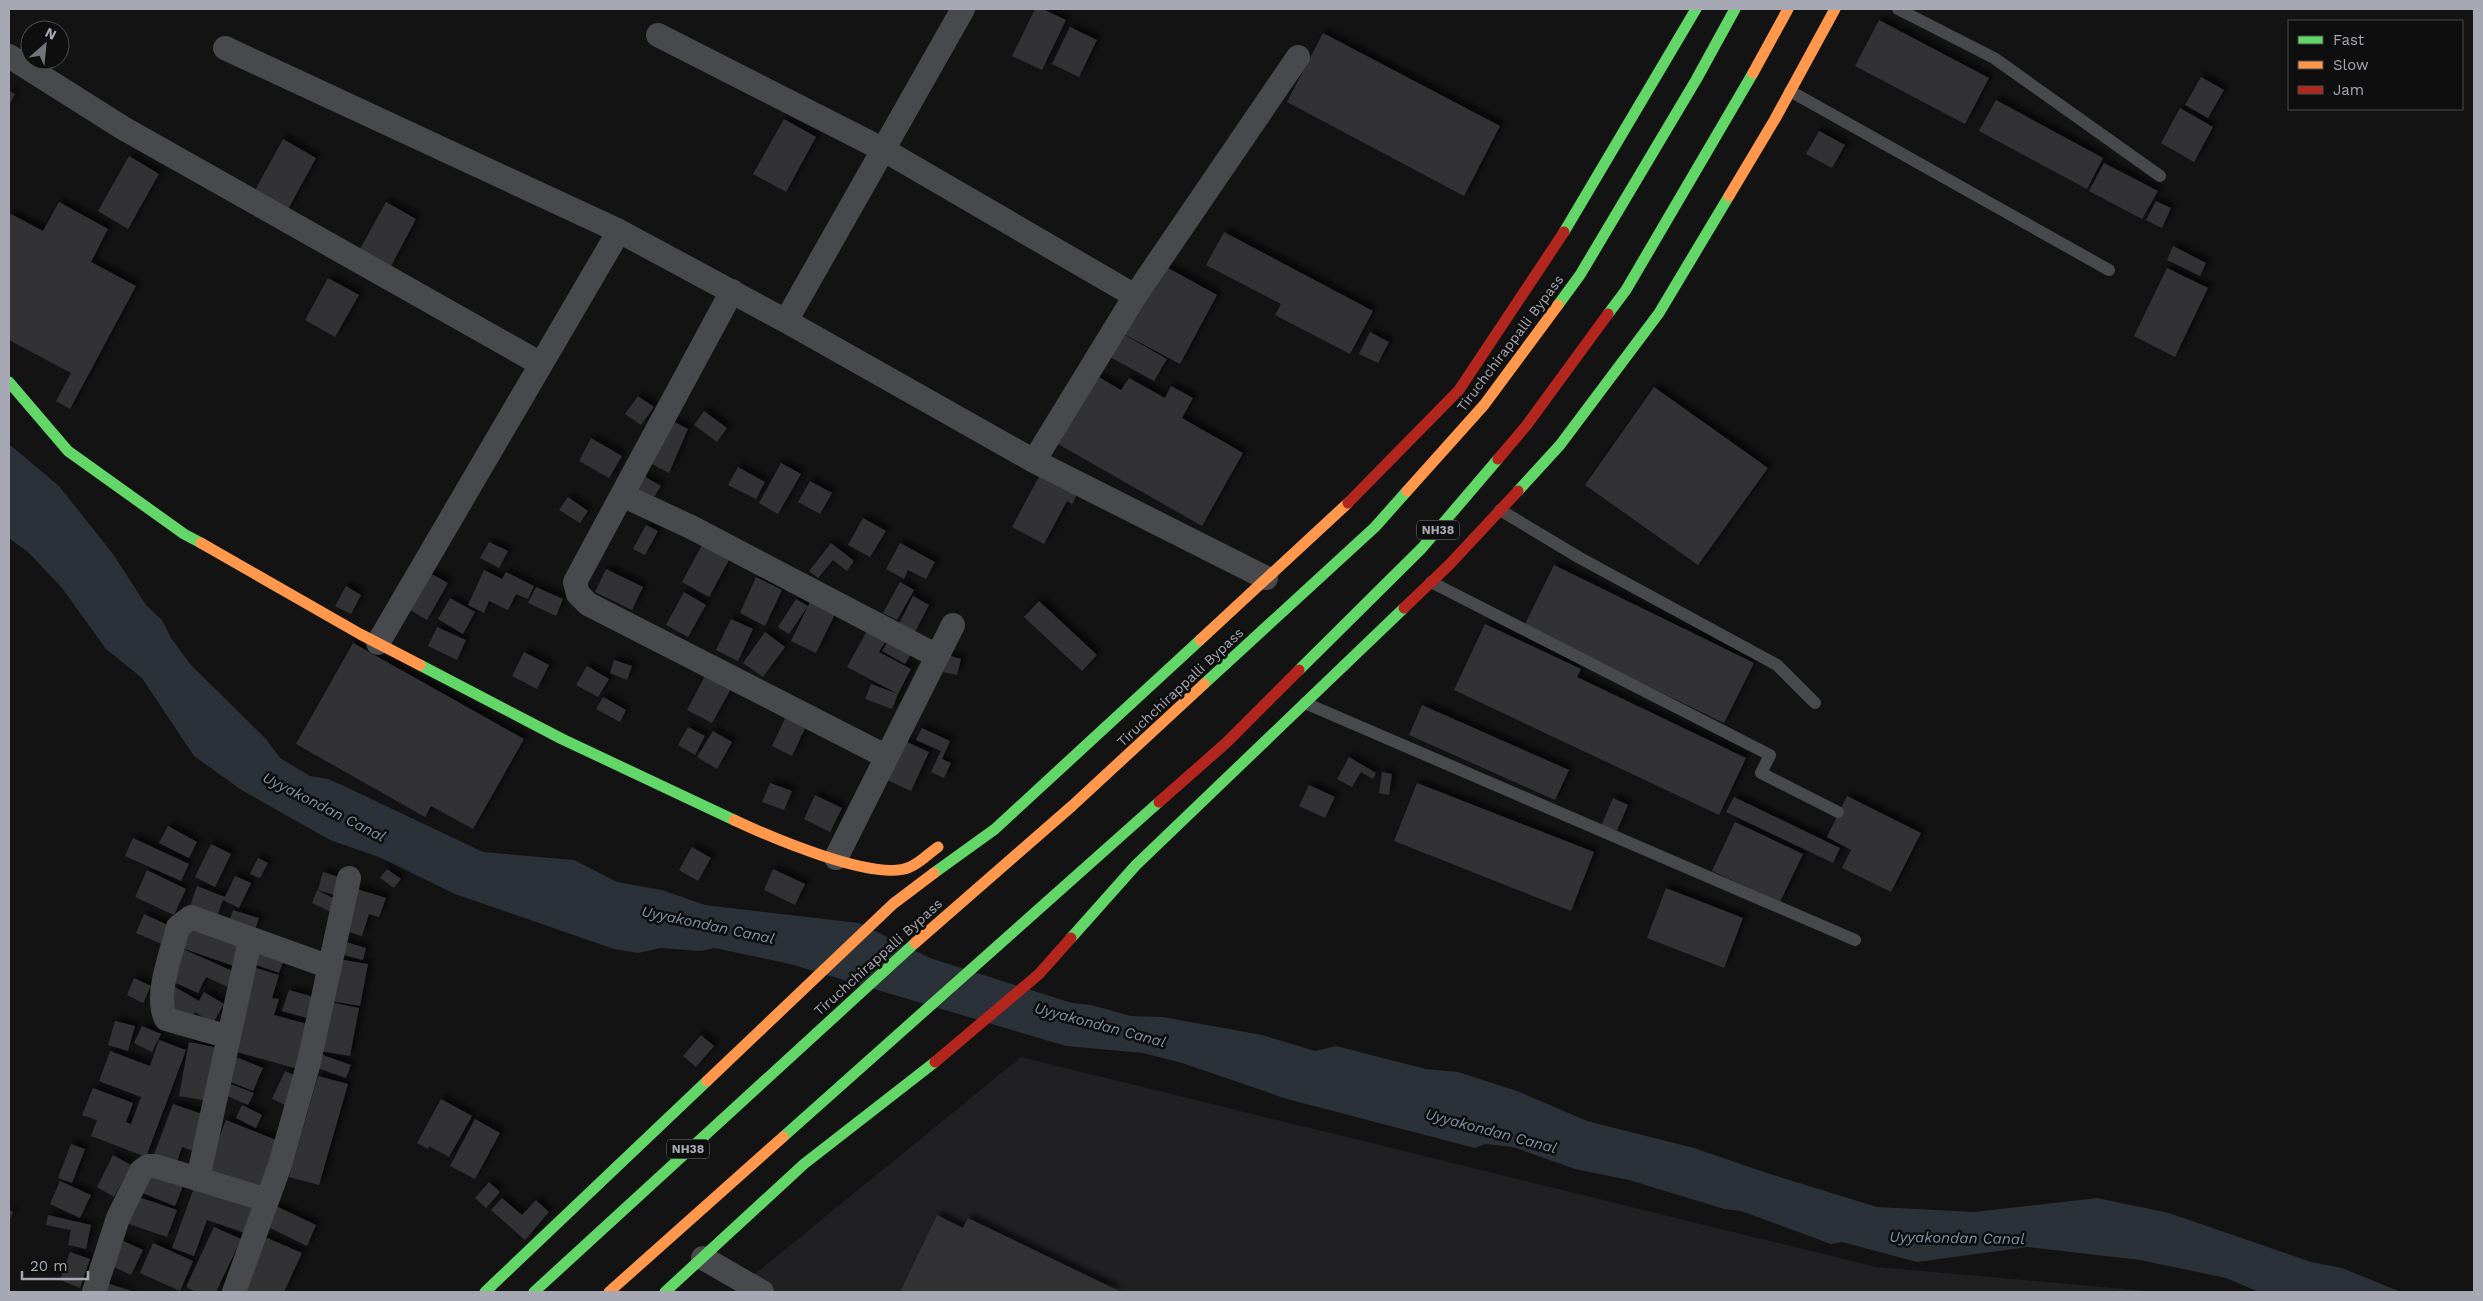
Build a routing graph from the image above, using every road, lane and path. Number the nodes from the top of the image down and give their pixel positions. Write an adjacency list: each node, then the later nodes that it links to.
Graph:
1 (963, 9): 12 (street)
2 (1696, 9): 24 (main road)
3 (1735, 9): 45 (main road, Tiruchchirappalli Bypass / NH38)
4 (1788, 9): 49 (main road, NH38)
5 (1834, 9): 11 (main road)
6 (1898, 9): 13 (lane)
7 (658, 35): 12 (street)
8 (225, 48): 14 (street)
9 (9, 56): 19 (street)
10 (1298, 56): 17 (street)
11 (1790, 91): 15 (lane); 23 (main road)
12 (884, 150): 17 (street); 18 (street)
13 (2160, 176)
14 (619, 231): 16 (street); 19 (street)
15 (2109, 270)
16 (732, 291): 18 (street); 22 (street)
17 (1135, 296): 21 (street)
18 (786, 321): 21 (street)
19 (541, 364): 27 (street)
20 (9, 382): 27 (main road)
21 (1034, 461): 24 (street)
22 (622, 495): 28 (street); 31 (street)
23 (1500, 510): 25 (main road); 30 (lane)
24 (1266, 578): 32 (main road)
25 (1431, 582): 29 (main road); 34 (lane)
26 (953, 625): 28 (street)
27 (378, 643): 36 (main road)
28 (937, 656): 31 (street)
29 (1305, 703): 39 (lane); 44 (main road)
30 (1815, 703)
31 (887, 756): 36 (street)
32 (1052, 776): 33 (main road); 48 (main road)
33 (1012, 798)
34 (1838, 812)
35 (948, 840): 36 (main road)
36 (836, 858)
37 (349, 878): 40 (street)
38 (250, 940): 40 (street); 41 (street); 41 (street)
39 (1855, 940)
40 (330, 967): 43 (street)
41 (229, 1037): 42 (street)
42 (198, 1179): 43 (street); 46 (street)
43 (267, 1200): 47 (street)
44 (704, 1258): 50 (main road); 51 (street)
45 (538, 1289)
46 (94, 1292)
47 (234, 1292)
48 (485, 1292)
49 (609, 1292)
50 (665, 1292)
51 (762, 1292)

